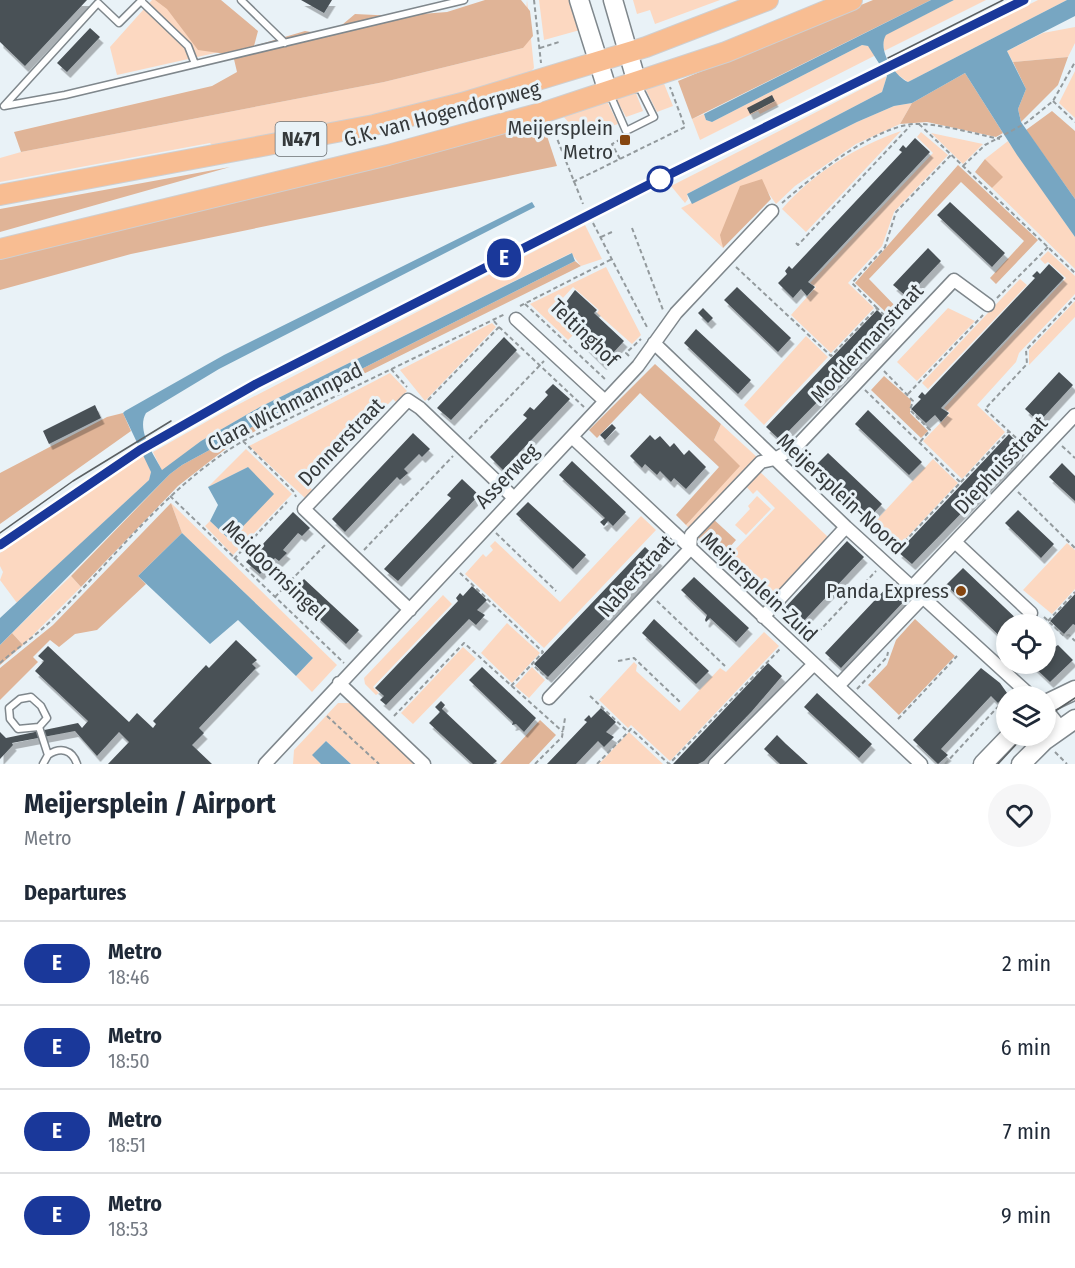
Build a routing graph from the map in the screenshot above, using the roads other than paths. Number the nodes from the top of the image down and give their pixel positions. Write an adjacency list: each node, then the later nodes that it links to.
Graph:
1 (241, 0): 8 (lane)
2 (464, 0): 8 (lane)
3 (579, 0): 10 (main road)
4 (613, 0): 9 (main road)
5 (768, 0): 9 (main road, G.K. van Hogendorpweg / N471)
6 (852, 0): 12 (main road, G.K. van Hogendorpweg / N471)
7 (142, 1): 11 (lane); 14 (lane)
8 (285, 43): 11 (lane)
9 (627, 52): 10 (main road, G.K. van Hogendorpweg / N471); 12 (main road)
10 (597, 62): 13 (main road); 15 (main road, G.K. van Hogendorpweg / N471)
11 (195, 64): 14 (lane)
12 (637, 83): 13 (main road, G.K. van Hogendorpweg / N471); 13 (lane)
13 (608, 92): 17 (main road, G.K. van Hogendorpweg / N471)
14 (2, 107)
15 (0, 195)
16 (772, 211): 20 (street, Asserweg)
17 (0, 249)
18 (989, 307): 24 (street, Moddermanstraat)
19 (511, 316): 21 (street, Teltinghof)
20 (654, 343): 21 (street, Asserweg); 24 (street, Meijersplein-Noord)
21 (605, 401): 23 (street, Asserweg)
22 (1075, 415): 27 (street, Diephuisstraat)
23 (572, 437): 25 (street, Asserweg); 28 (street, Meijersplein-Zuid)
24 (775, 459): 26 (street, Meijersplein-Noord); 28 (street, Naberstraat)
25 (513, 497): 31 (street, Asserweg); 31 (street, Donnerstraat)
26 (846, 527): 29 (street, Meijersplein-Noord); 33 (street)
27 (955, 542): 29 (street, Diephuisstraat); 32 (street, Diephuisstraat)
28 (690, 549): 33 (street, Meijersplein-Zuid); 39 (street, Naberstraat)
29 (912, 587): 30 (street, Meijersplein-Noord)
30 (924, 596): 36 (street); 37 (street, Meijersplein-Noord)
31 (410, 609): 35 (street, Asserweg)
32 (1031, 613)
33 (763, 617): 34 (street, Meijersplein-Zuid)
34 (814, 664): 36 (street, Meijersplein-Zuid); 49 (street)
35 (339, 683): 45 (street, Asserweg); 48 (street)
36 (838, 686): 50 (street, Meijersplein-Zuid)
37 (1020, 686)
38 (1075, 690): 40 (main road)
39 (549, 698)
40 (1056, 699)
41 (1068, 723): 52 (main road)
42 (39, 727): 42 (lane); 44 (lane)
43 (1000, 746): 51 (main road)
44 (48, 755): 46 (lane); 47 (lane)
45 (272, 762)
46 (43, 764)
47 (77, 764)
48 (424, 764)
49 (715, 764)
50 (921, 764)
51 (983, 764)
52 (1022, 764)

